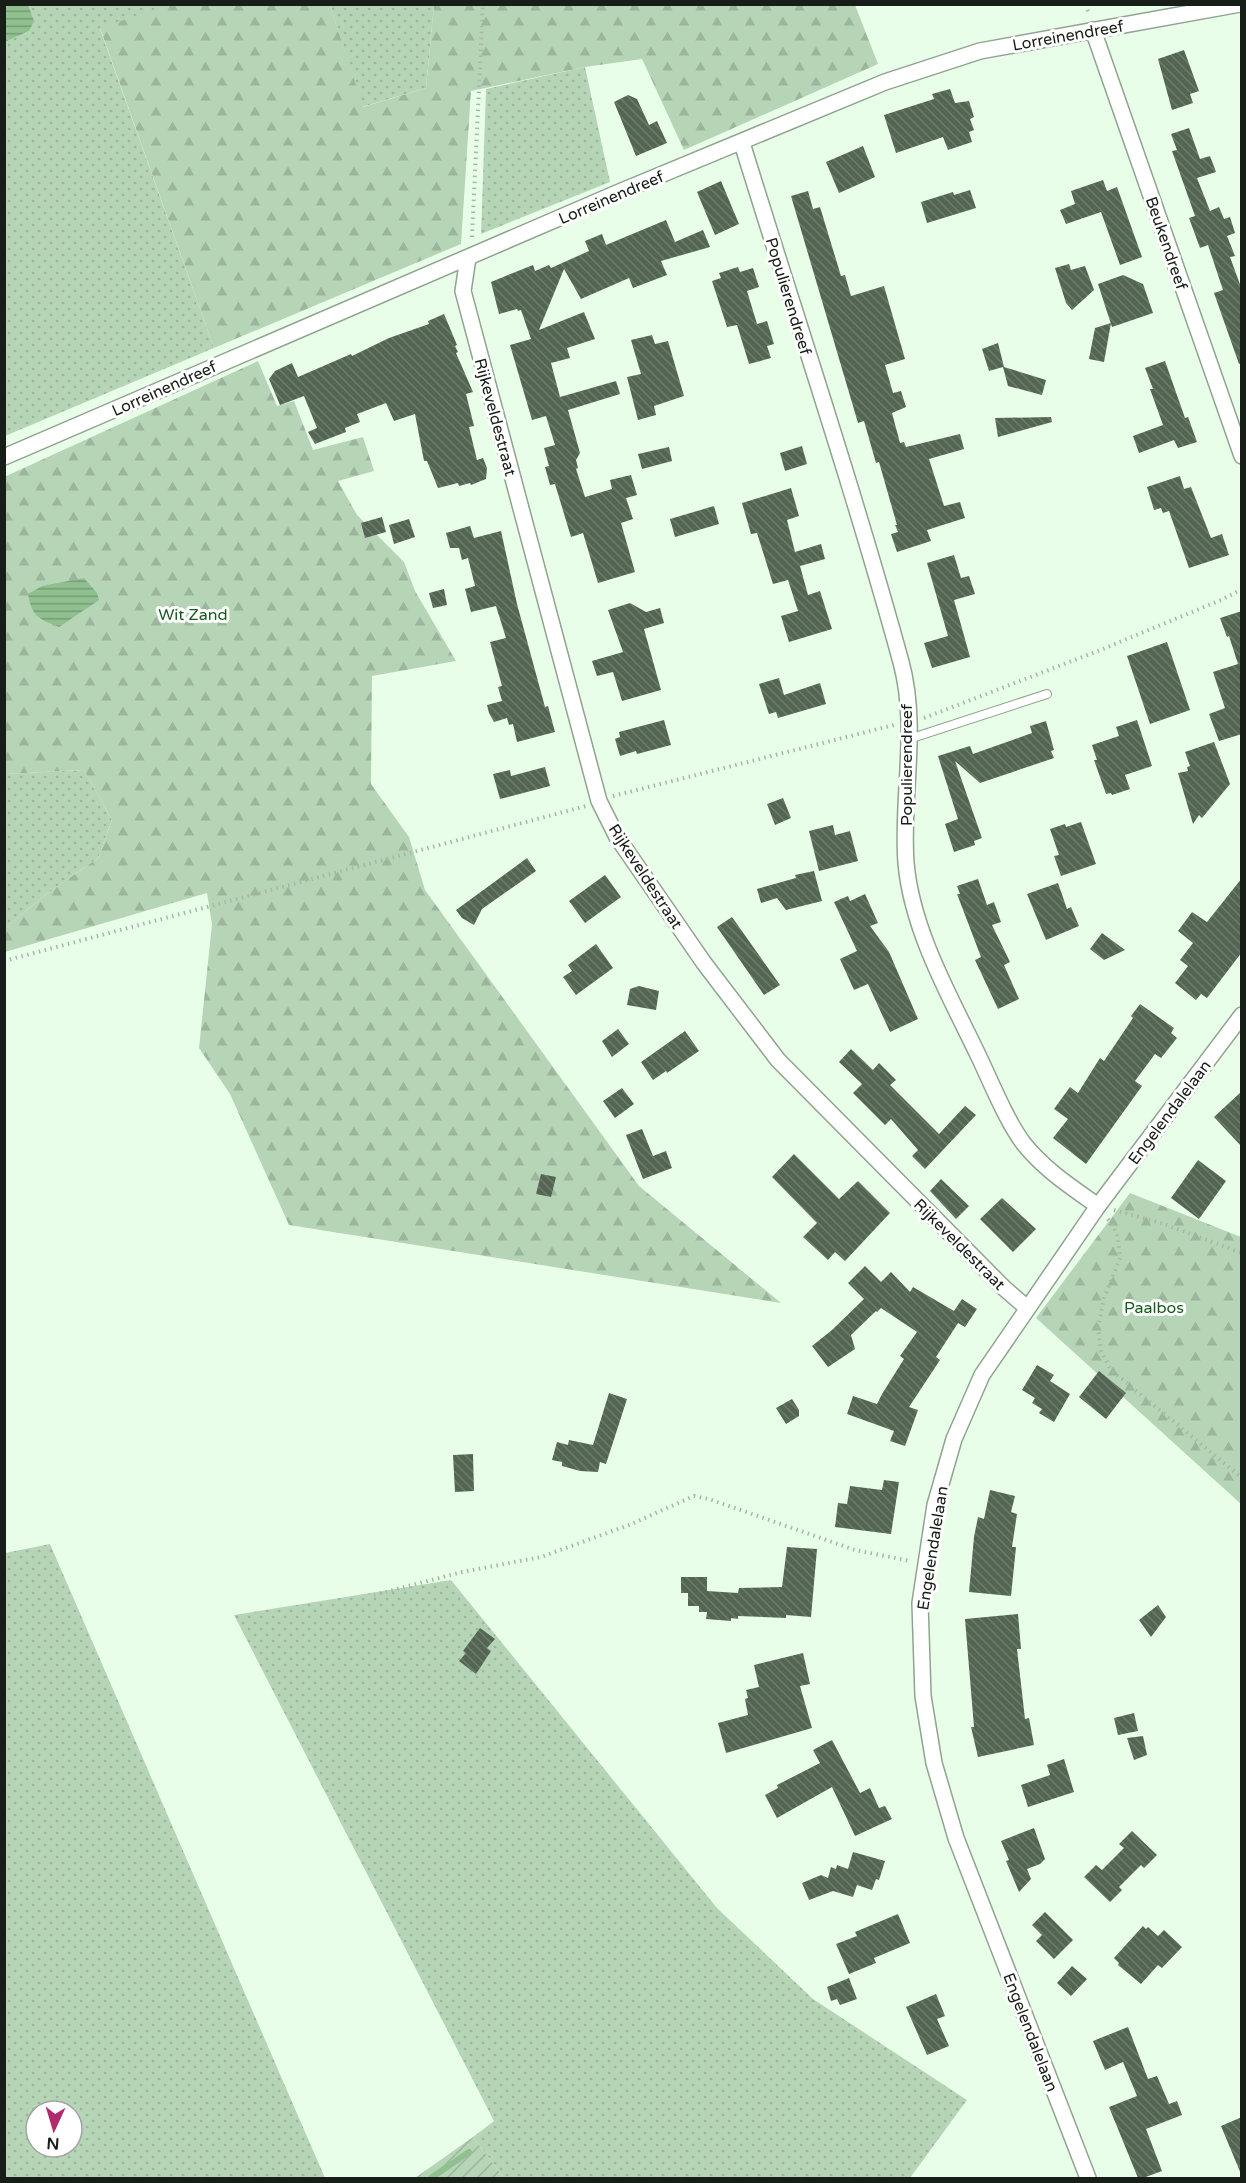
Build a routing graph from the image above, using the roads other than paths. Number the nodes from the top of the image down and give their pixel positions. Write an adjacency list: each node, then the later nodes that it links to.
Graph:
1 (1240, 4): 2 (street, Lorreinendreef)
2 (1093, 30): 3 (street, Lorreinendreef); 5 (street, Beukendreef)
3 (742, 143): 4 (street, Lorreinendreef); 8 (street, Populierendreef)
4 (468, 258): 6 (street, Lorreinendreef); 11 (street, Rijkeveldestraat)
5 (1242, 456)
6 (4, 457)
7 (1047, 694): 8 (lane)
8 (909, 739): 10 (street, Populierendreef)
9 (1242, 1015): 10 (street, Engelendalelaan)
10 (1098, 1206): 11 (street, Engelendalelaan)
11 (1027, 1308): 12 (street, Engelendalelaan)
12 (1088, 2178)

